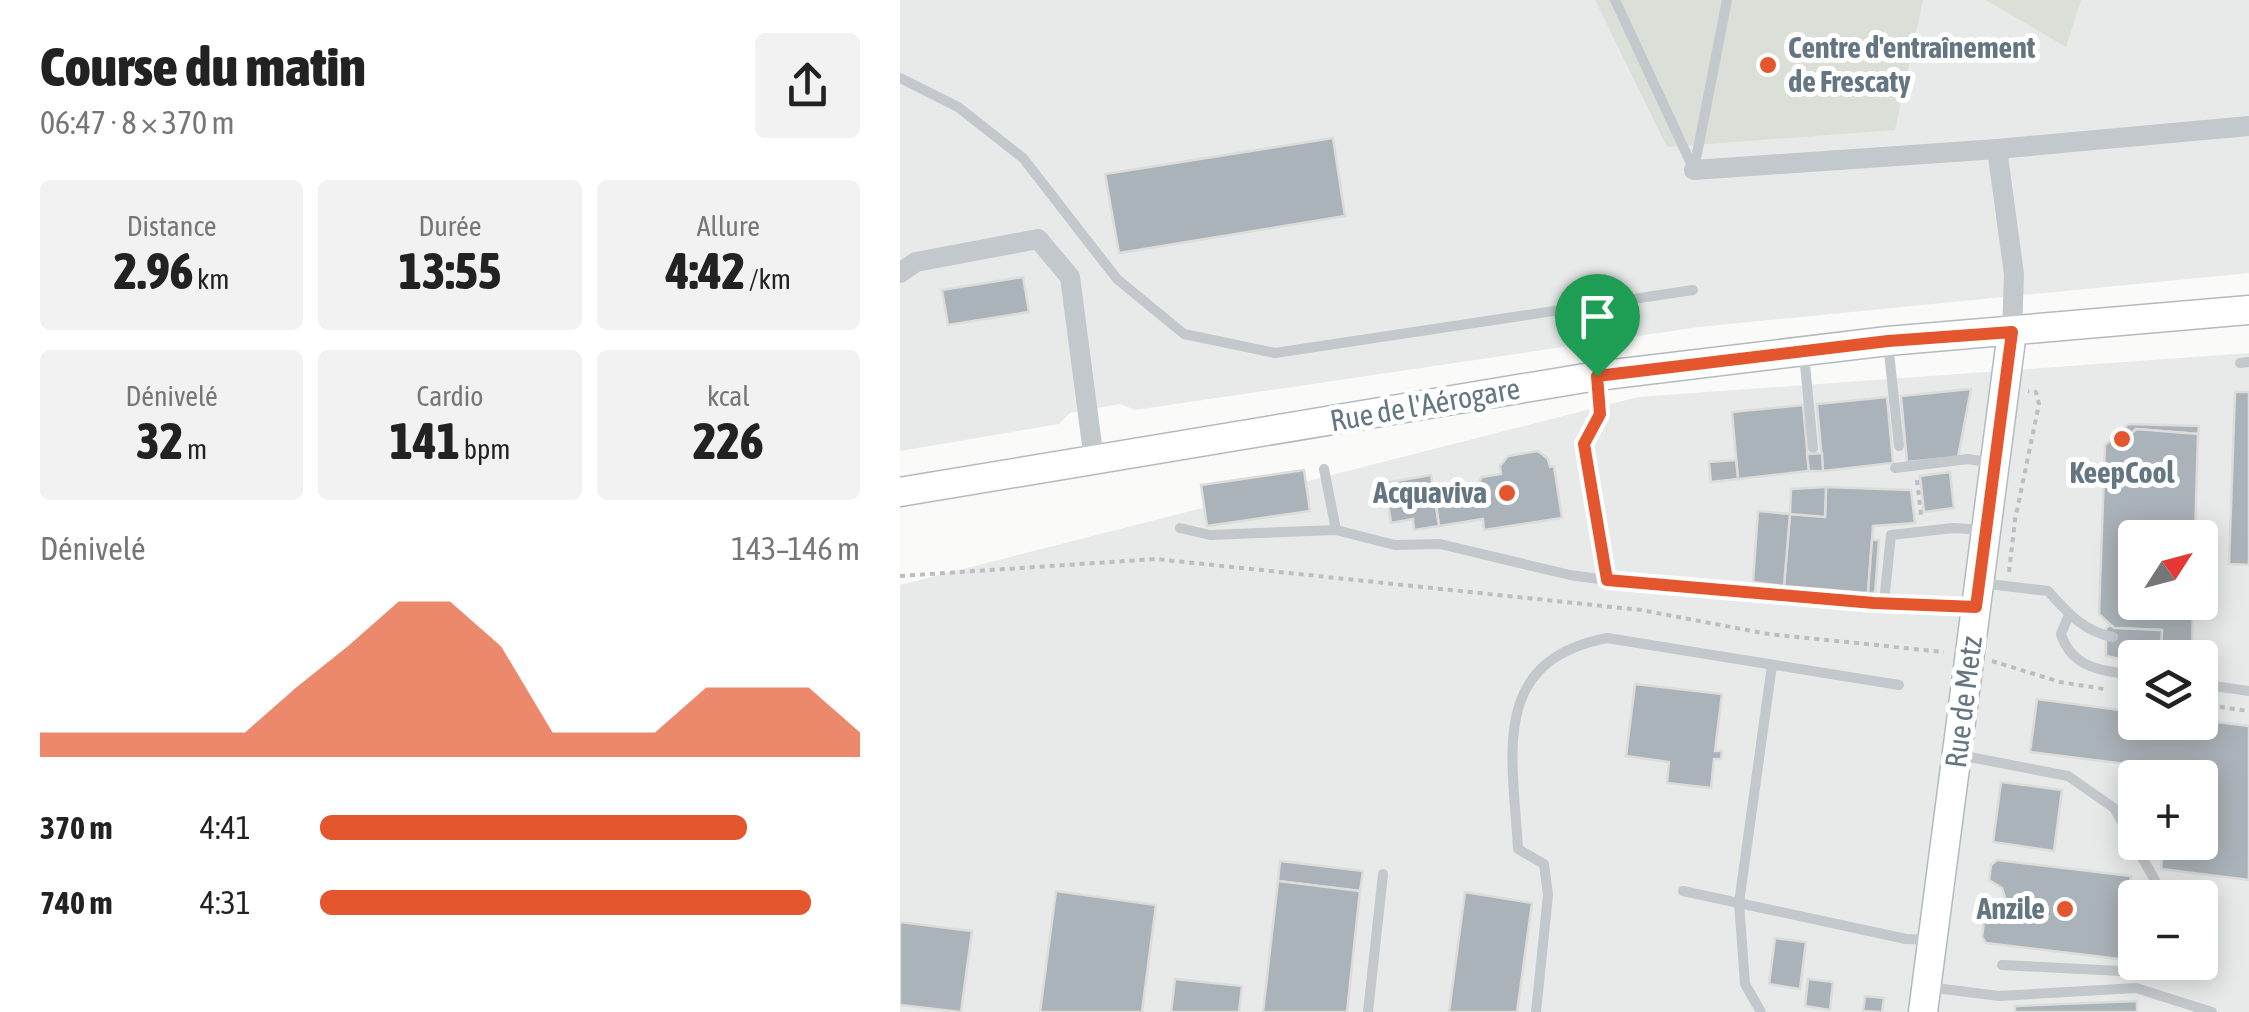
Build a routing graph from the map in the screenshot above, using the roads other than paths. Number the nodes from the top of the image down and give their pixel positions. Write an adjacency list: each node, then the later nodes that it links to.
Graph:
1 (1615, 0): 6 (lane)
2 (1727, 0): 6 (lane)
3 (900, 78): 8 (lane)
4 (2249, 126): 5 (street)
5 (1996, 149): 6 (street); 10 (street)
6 (1694, 170)
7 (900, 273): 16 (street)
8 (1693, 290)
9 (2249, 310): 10 (main road, Rue de l'Aérogare)
10 (2012, 332): 11 (main road, Rue de l'Aérogare); 17 (main road, Rue de Metz)
11 (1888, 341): 12 (main road, Rue de l'Aérogare); 14 (lane)
12 (1804, 350): 13 (main road, Rue de l'Aérogare); 15 (lane)
13 (1597, 376): 16 (main road, Rue de l'Aérogare); 24 (lane)
14 (1899, 446)
15 (1814, 448)
16 (1094, 460): 20 (main road, Rue de l'Aérogare)
17 (1993, 463): 18 (lane); 23 (main road, Rue de Metz)
18 (1894, 468)
19 (1324, 470): 22 (lane)
20 (900, 492)
21 (1180, 528): 22 (lane)
22 (1336, 530): 24 (lane)
23 (1985, 530): 25 (main road, Rue de Metz); 26 (lane)
24 (1607, 580): 26 (lane)
25 (1978, 595): 26 (lane); 27 (lane); 34 (main road, Rue de Metz)
26 (1884, 602)
27 (2069, 614): 28 (lane); 30 (lane)
28 (2113, 637)
29 (1772, 665): 31 (lane); 38 (lane); 44 (lane)
30 (2118, 673)
31 (1898, 685)
32 (2218, 686): 33 (lane)
33 (2249, 690)
34 (1958, 755): 36 (lane); 39 (main road, Rue de Metz)
35 (1383, 874): 43 (lane)
36 (2155, 880)
37 (1683, 890): 38 (lane)
38 (1739, 902): 39 (lane); 45 (lane)
39 (1933, 940): 42 (main road, Rue de Metz)
40 (2002, 965): 41 (lane)
41 (2118, 971)
42 (1924, 999): 46 (lane)
43 (1368, 1012)
44 (1536, 1012)
45 (1761, 1012)
46 (2212, 1012)

